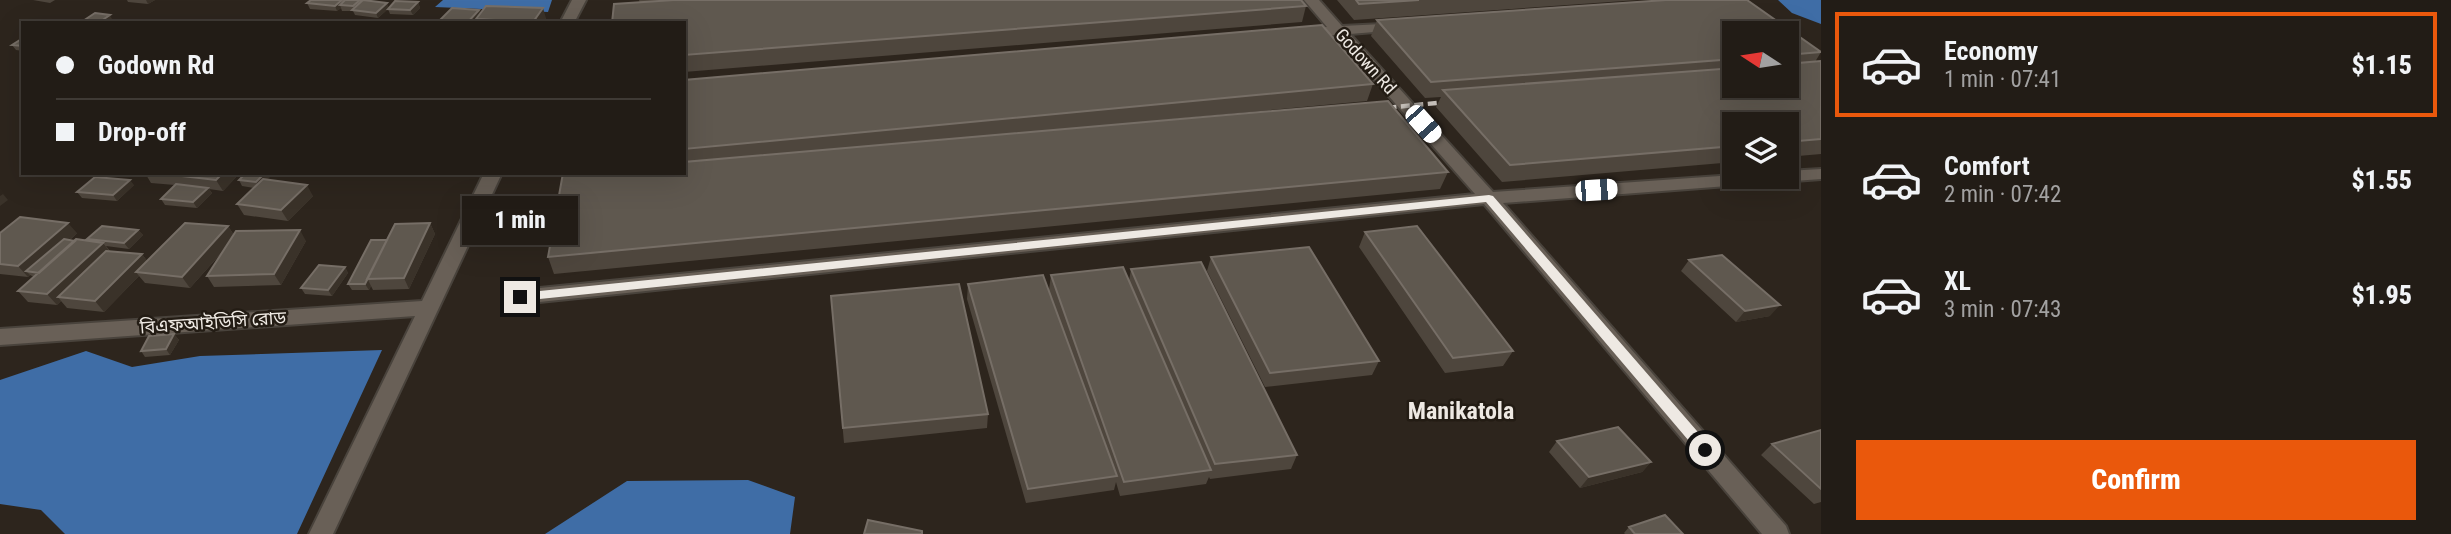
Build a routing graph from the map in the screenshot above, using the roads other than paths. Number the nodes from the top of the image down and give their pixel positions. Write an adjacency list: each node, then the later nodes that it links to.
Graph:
1 (579, 0): 3 (street)
2 (1311, 0): 5 (street, Godown Rd)
3 (569, 21)
4 (1420, 24): 5 (street)
5 (1338, 30): 6 (street); 11 (street, Godown Rd)
6 (1283, 35)
7 (1821, 174): 9 (street)
8 (492, 175): 13 (street)
9 (1799, 176)
10 (1722, 181): 11 (street)
11 (1489, 198): 12 (street); 16 (street, Godown Rd)
12 (520, 297)
13 (427, 308): 14 (street, বিএফআইডিসি রোড); 15 (street)
14 (0, 337)
15 (321, 534)
16 (1777, 534)

